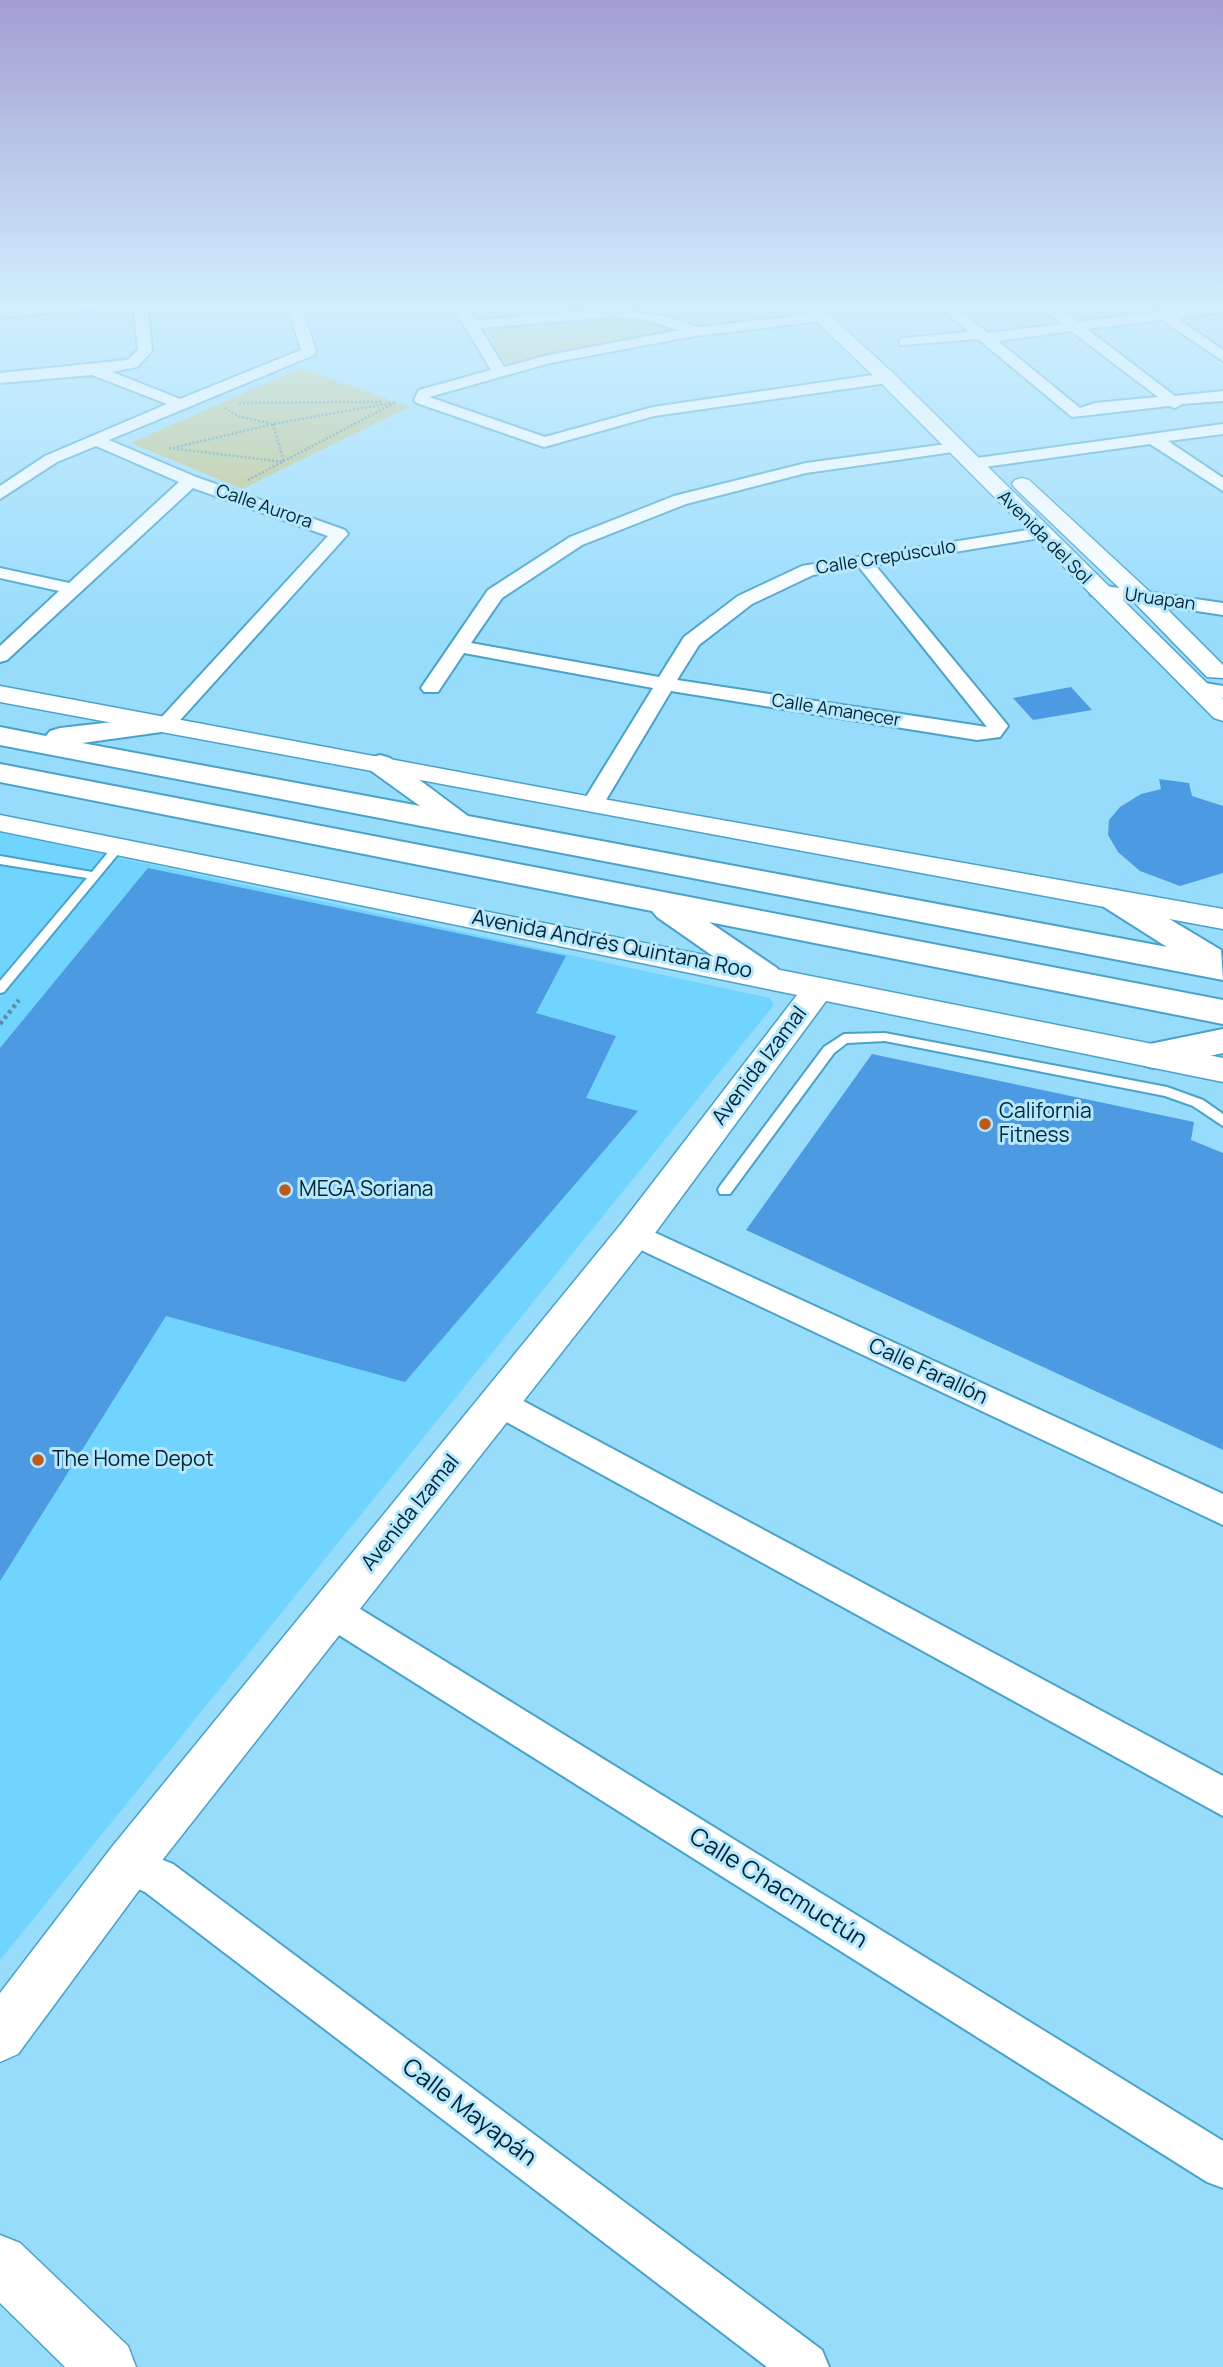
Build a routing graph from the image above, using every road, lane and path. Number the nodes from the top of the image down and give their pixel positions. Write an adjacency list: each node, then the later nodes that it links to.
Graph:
1 (158, 413): 12 (street)
2 (233, 413): 9 (path)
3 (332, 413): 9 (path)
4 (374, 413): 17 (path)
5 (375, 413): 17 (path)
6 (461, 413): 7 (street)
7 (648, 413)
8 (921, 413): 15 (street, Avenida del Sol)
9 (273, 424): 14 (path); 17 (path)
10 (1223, 429): 11 (street)
11 (1152, 438): 16 (street); 22 (street)
12 (96, 440): 20 (street); 21 (street)
13 (162, 447): 14 (path)
14 (173, 448): 17 (path)
15 (954, 448): 18 (street, Avenida del Sol); 31 (street)
16 (991, 453): 18 (street); 29 (street, Avenida del Sol)
17 (284, 462)
18 (970, 464): 24 (street, Avenida del Sol)
19 (0, 470): 20 (street)
20 (23, 475): 23 (street)
21 (190, 481): 27 (street, Calle Aurora); 40 (street, Calle Aurora)
22 (1223, 486)
23 (0, 494)
24 (1040, 533): 25 (street, Calle Crepúsculo); 28 (street, Avenida del Sol)
25 (863, 561): 34 (street, Calle Crepúsculo); 34 (street, Calle Amanecer)
26 (0, 573): 27 (street)
27 (73, 589): 32 (street, Calle Aurora)
28 (1098, 591): 29 (street, Uruapan); 36 (street, Avenida del Sol)
29 (1143, 598): 30 (street, Uruapan); 33 (street, Avenida del Sol)
30 (1223, 608)
31 (461, 647): 34 (street, Calle Amanecer); 35 (street)
32 (0, 656)
33 (1223, 680)
34 (664, 684): 44 (street, Calle Crepúsculo)
35 (431, 688)
36 (1199, 688): 37 (street); 39 (street, Avenida del Sol)
37 (1223, 692)
38 (0, 694): 40 (street)
39 (1223, 713)
40 (166, 724): 41 (main road); 42 (street)
41 (12, 738): 46 (main road)
42 (380, 764): 44 (street); 46 (main road)
43 (0, 772): 51 (main road)
44 (592, 805): 50 (street)
45 (0, 823): 47 (street, Avenida Andrés Quintana Roo)
46 (465, 825): 53 (main road)
47 (118, 847): 49 (lane); 54 (street, Avenida Andrés Quintana Roo)
48 (0, 860): 49 (lane)
49 (95, 876): 56 (lane)
50 (1115, 900): 52 (street); 53 (main road)
51 (655, 901): 54 (main road); 58 (main road)
52 (1223, 919)
53 (1223, 968)
54 (765, 976): 55 (street, Avenida Andrés Quintana Roo)
55 (820, 987): 61 (street, Avenida Andrés Quintana Roo); 65 (street, Avenida Izamal)
56 (0, 989)
57 (24, 994): 59 (path)
58 (1223, 1012)
59 (0, 1024)
60 (1223, 1041): 61 (main road)
61 (1153, 1055): 62 (street, Avenida Andrés Quintana Roo)
62 (1223, 1070)
63 (1221, 1118): 64 (lane)
64 (725, 1190)
65 (634, 1234): 66 (street, Avenida Izamal); 67 (street, Calle Farallón)
66 (501, 1403): 68 (street, Avenida Izamal); 69 (street)
67 (1223, 1510)
68 (332, 1611): 70 (street, Avenida Izamal); 72 (street, Calle Chacmuctún)
69 (1223, 1797)
70 (128, 1865): 71 (street, Avenida Izamal); 75 (street, Calle Mayapán)
71 (8, 2016)
72 (1223, 2166)
73 (0, 2263): 74 (street)
74 (107, 2367)
75 (805, 2367)

